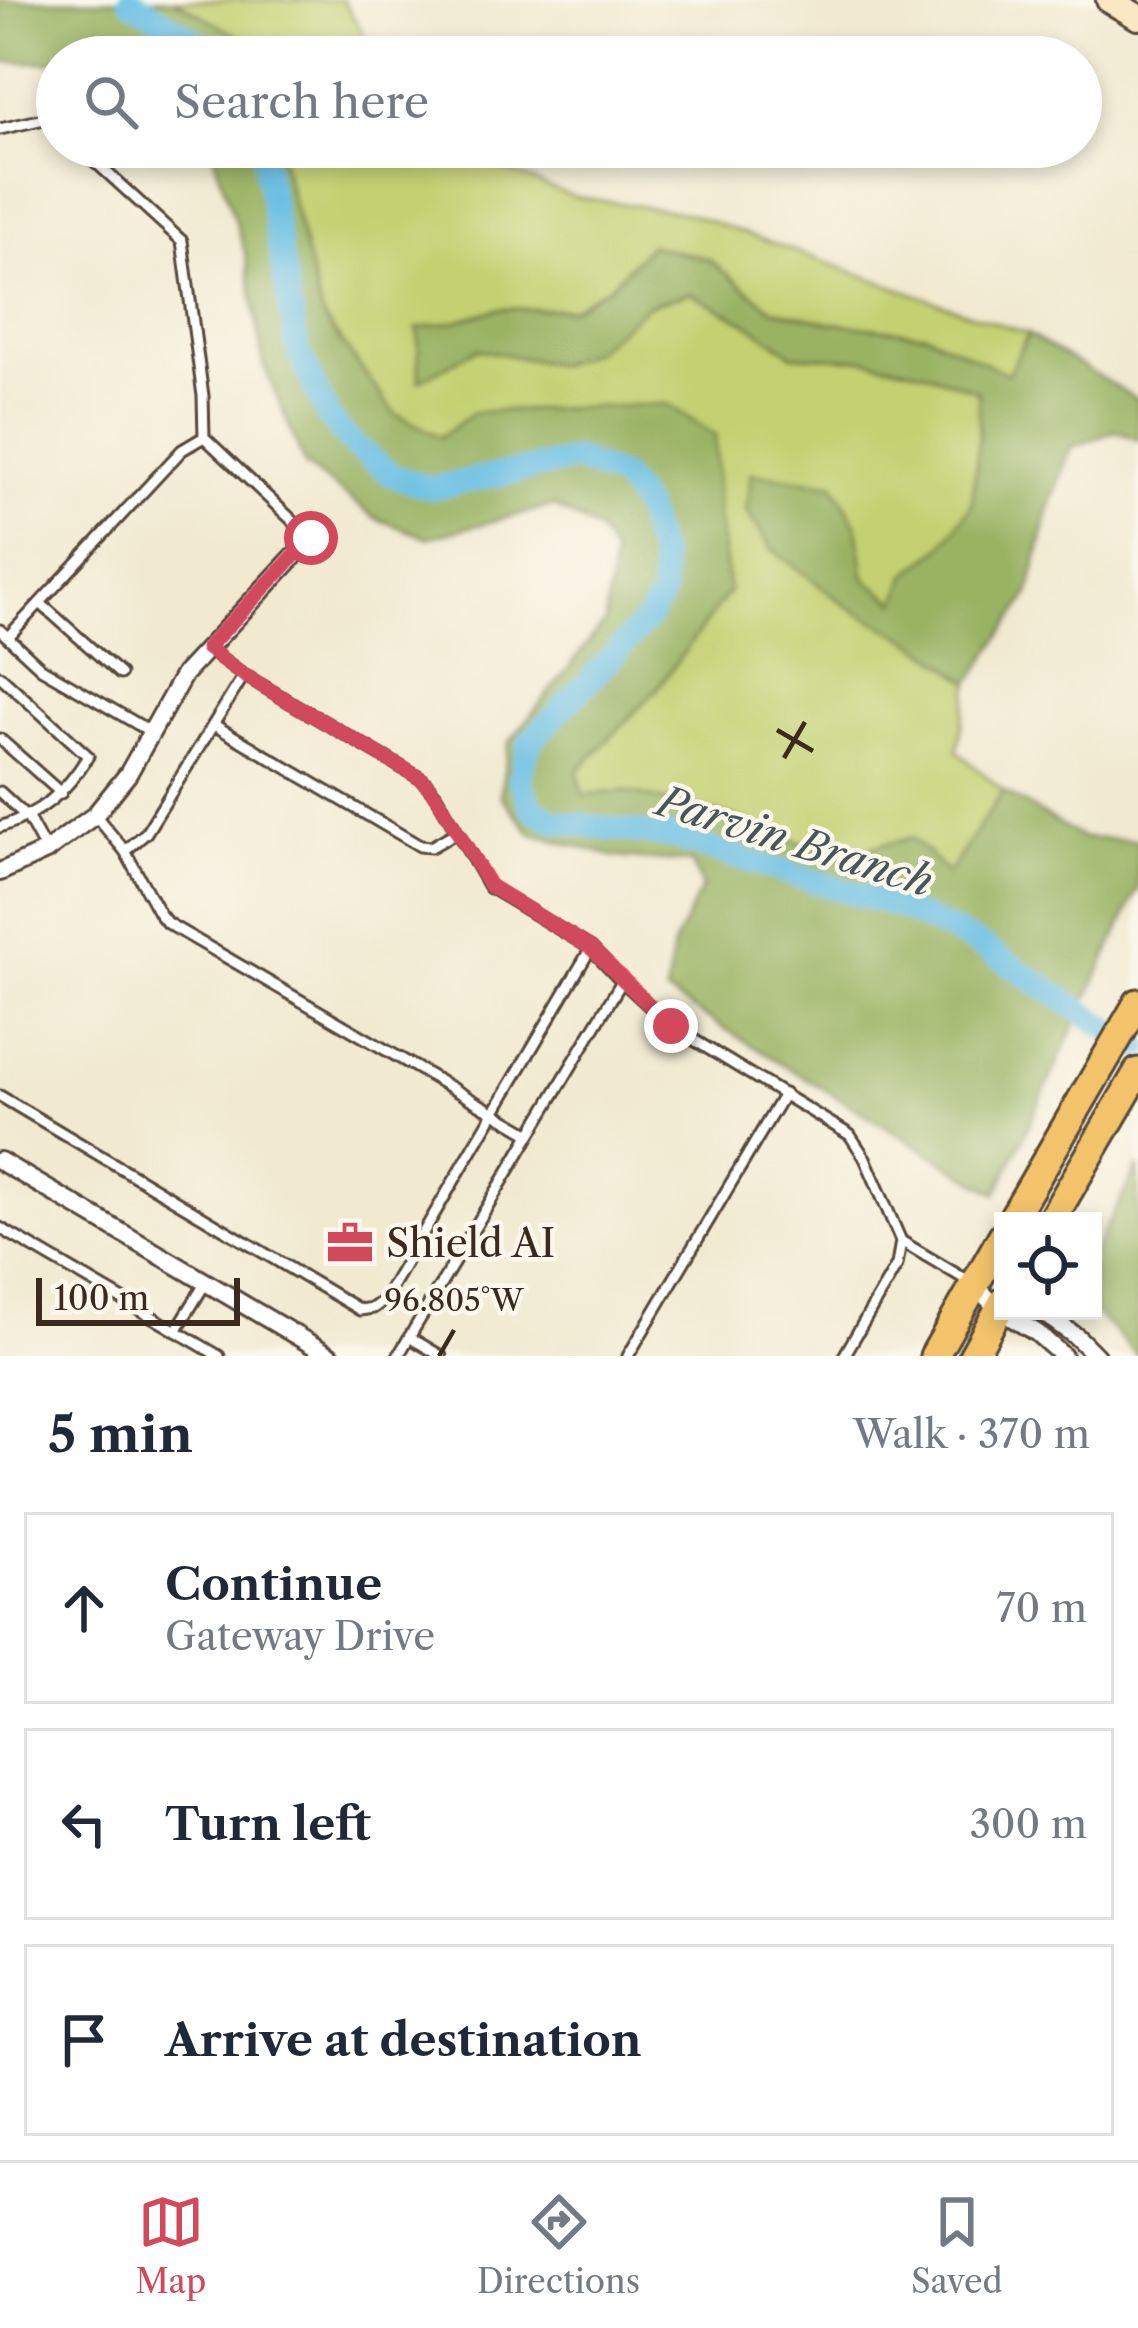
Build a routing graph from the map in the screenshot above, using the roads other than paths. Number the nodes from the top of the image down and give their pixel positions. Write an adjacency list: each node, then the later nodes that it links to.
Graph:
1 (1108, 0): 2 (main road)
2 (1138, 17)
3 (36, 121): 4 (lane)
4 (0, 128)
5 (103, 168): 6 (lane)
6 (204, 437): 7 (lane); 8 (lane)
7 (311, 538): 10 (street)
8 (40, 603): 9 (lane); 11 (lane)
9 (4, 634): 15 (lane)
10 (207, 648): 12 (lane); 15 (street)
11 (120, 674)
12 (244, 675): 14 (lane); 22 (lane)
13 (0, 676): 18 (lane)
14 (214, 724): 22 (lane); 24 (lane)
15 (151, 732): 19 (street)
16 (0, 739): 18 (lane)
17 (0, 792): 20 (lane)
18 (61, 793): 20 (lane)
19 (95, 815): 23 (street); 24 (lane)
20 (28, 818): 21 (lane); 23 (lane)
21 (0, 826)
22 (458, 832): 26 (lane)
23 (46, 851): 25 (street)
24 (124, 851): 32 (lane)
25 (0, 872)
26 (591, 948): 27 (lane); 32 (lane)
27 (622, 981): 30 (lane); 33 (lane)
28 (1136, 1007): 35 (main road)
29 (1132, 1082): 36 (main road)
30 (784, 1094): 38 (lane); 52 (lane)
31 (0, 1096): 32 (lane)
32 (494, 1113): 33 (lane)
33 (529, 1133): 47 (lane)
34 (0, 1160): 40 (street)
35 (1016, 1212)
36 (1056, 1212)
37 (0, 1228): 46 (lane)
38 (901, 1241): 41 (lane); 53 (lane)
39 (994, 1251): 41 (main road)
40 (206, 1282): 46 (lane); 49 (street)
41 (975, 1285): 42 (street); 54 (main road)
42 (994, 1296)
43 (994, 1316): 55 (main road)
44 (1023, 1320): 56 (street)
45 (1054, 1320): 57 (street)
46 (176, 1331): 48 (lane)
47 (409, 1337): 50 (lane); 51 (lane)
48 (219, 1356)
49 (331, 1356)
50 (398, 1356)
51 (441, 1356)
52 (628, 1356)
53 (844, 1356)
54 (934, 1356)
55 (973, 1356)
56 (1063, 1356)
57 (1096, 1356)

